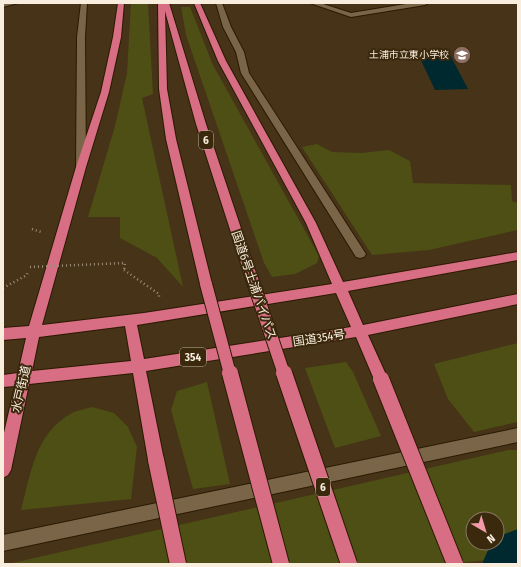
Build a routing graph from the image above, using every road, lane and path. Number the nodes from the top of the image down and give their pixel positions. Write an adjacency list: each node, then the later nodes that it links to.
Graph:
1 (15, 3): 10 (street)
2 (84, 3): 11 (street)
3 (121, 3): 11 (highway, 水戸街道)
4 (161, 3): 31 (highway, bridge)
5 (166, 3): 32 (highway, 国道6号土浦バイパス / 6, bridge)
6 (197, 3): 17 (highway)
7 (219, 3): 14 (street)
8 (313, 3): 9 (street)
9 (425, 3)
10 (3, 5)
11 (81, 167): 22 (highway, 水戸街道)
12 (32, 229): 13 (path)
13 (40, 232)
14 (360, 254)
15 (518, 256): 17 (highway)
16 (3, 288): 18 (path, bridge)
17 (342, 288): 20 (highway); 21 (highway)
18 (159, 294)
19 (518, 299): 21 (highway, 国道354号 / 354)
20 (130, 321): 22 (highway); 24 (highway)
21 (361, 331): 24 (highway, 国道354号 / 354); 33 (highway, bridge)
22 (34, 332): 23 (highway); 25 (highway, 水戸街道)
23 (3, 334)
24 (137, 366): 25 (highway, 国道354号 / 354); 30 (highway, bridge)
25 (24, 380): 26 (highway, 国道354号); 28 (highway, 水戸街道)
26 (3, 381)
27 (518, 435): 29 (street)
28 (3, 470)
29 (3, 543)
30 (178, 564)
31 (281, 564)
32 (349, 564)
33 (455, 564)

